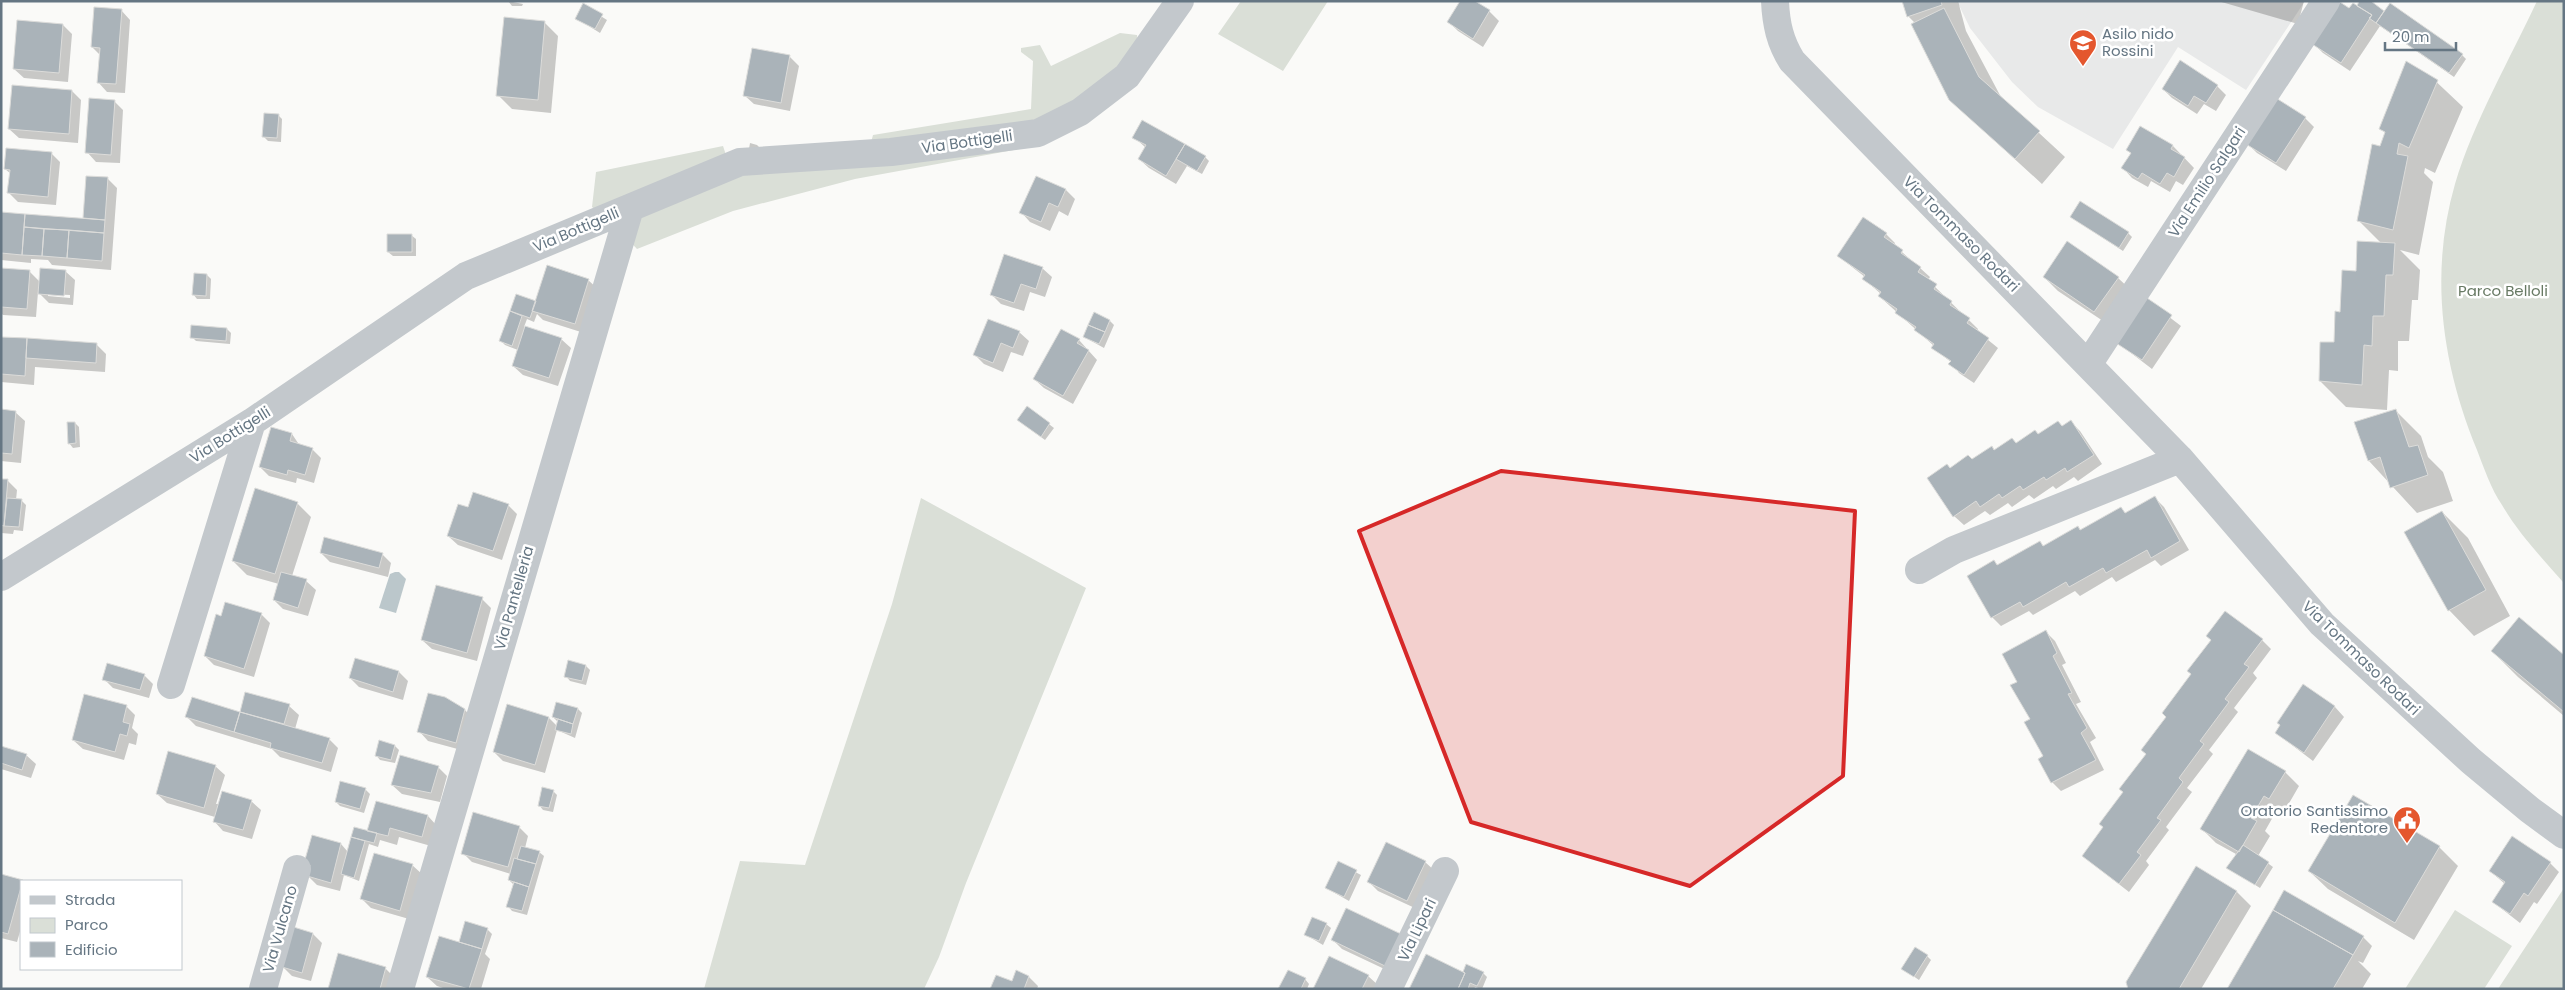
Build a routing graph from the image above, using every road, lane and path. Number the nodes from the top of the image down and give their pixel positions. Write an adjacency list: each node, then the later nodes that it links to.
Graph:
1 (1180, 1): 4 (street, Via Bottigelli)
2 (2326, 1): 5 (street, Via Emilio Salgari)
3 (1769, 6): 5 (street, Via Tommaso Rodari)
4 (630, 208): 6 (street, Via Bottigelli); 15 (street, Via Pantelleria)
5 (2089, 363): 7 (street, Via Tommaso Rodari)
6 (252, 422): 9 (street, Via Bottigelli); 10 (street)
7 (2180, 459): 8 (street); 11 (street, Via Tommaso Rodari)
8 (1919, 570)
9 (1, 577)
10 (172, 685)
11 (2564, 835)
12 (297, 869): 14 (street, Via Vulcano)
13 (1445, 871): 16 (street, Via Lipari)
14 (263, 989)
15 (400, 989)
16 (1388, 989)

